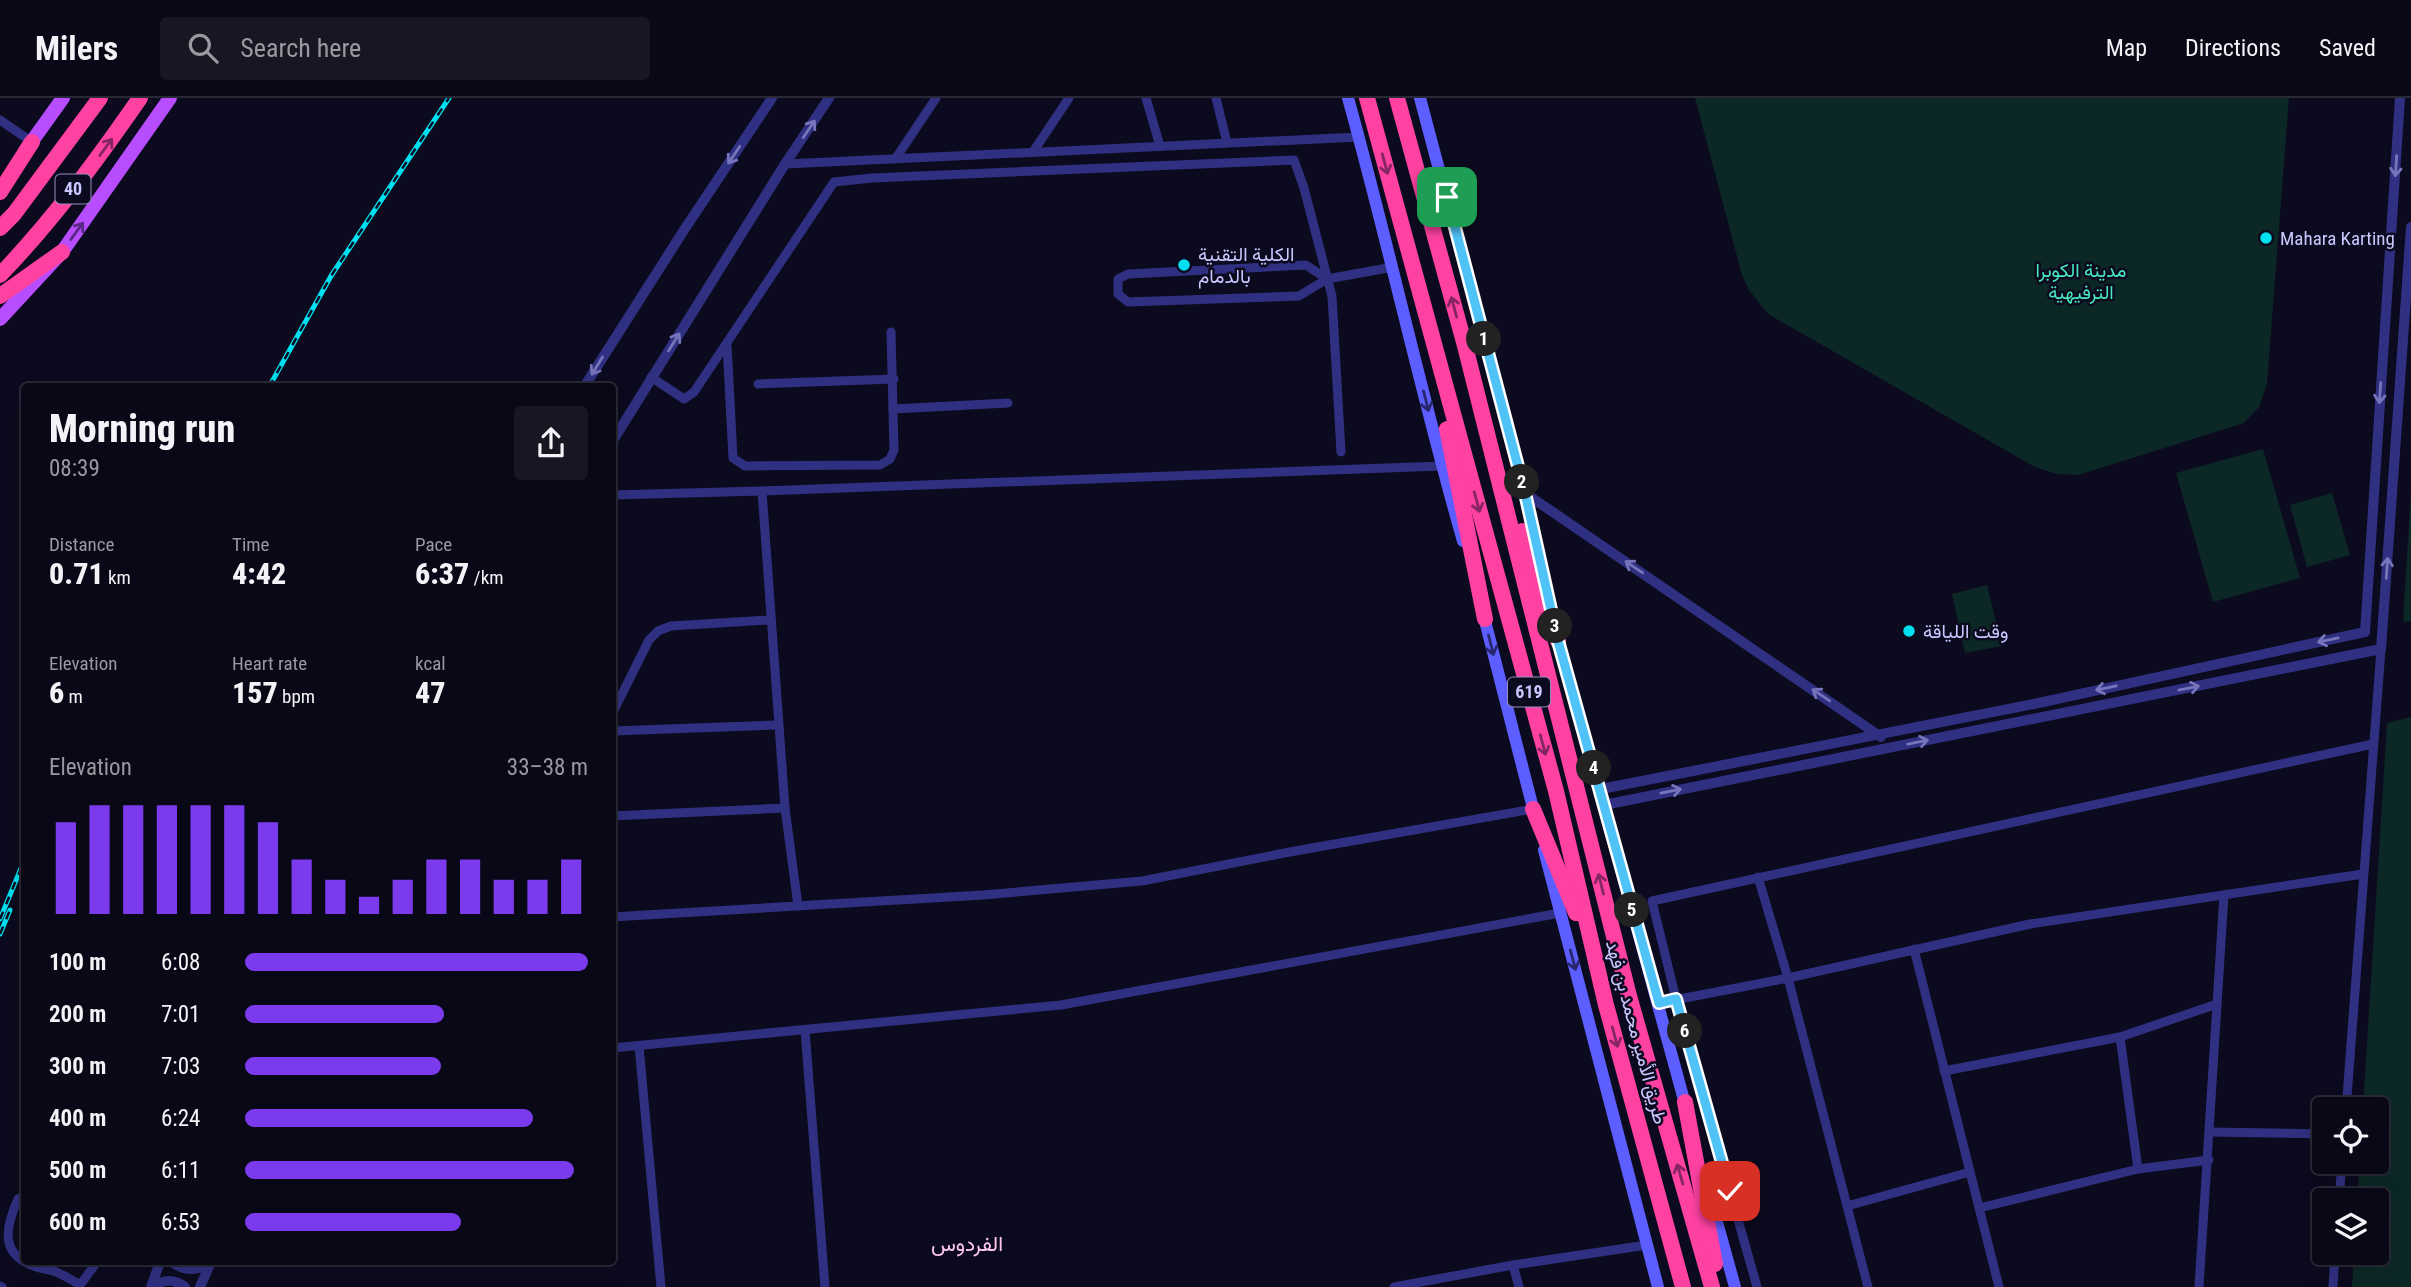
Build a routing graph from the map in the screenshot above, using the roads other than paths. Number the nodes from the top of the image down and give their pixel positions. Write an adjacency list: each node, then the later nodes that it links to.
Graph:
1 (63, 98): 18 (main road)
2 (100, 98): 27 (highway, 40)
3 (140, 98): 30 (highway, 40, one-way to 3)
4 (170, 98): 28 (main road, one-way to 4)
5 (772, 98): 42 (street, one-way to 42)
6 (829, 98): 23 (street, one-way to 6)
7 (936, 98): 22 (street)
8 (1069, 98): 21 (street)
9 (1146, 98): 20 (street)
10 (1216, 98): 19 (street)
11 (1348, 98): 17 (main road)
12 (1367, 98): 32 (highway, طريق الأمير محمد بن فهد / 619, one-way to 32)
13 (1397, 98): 39 (highway, طريق الأمير محمد بن فهد / 619, one-way to 13)
14 (1420, 98): 50 (main road)
15 (2400, 98): 33 (street, one-way to 33)
16 (0, 120): 18 (street)
17 (1359, 137): 19 (street); 29 (main road)
18 (32, 142): 24 (main road); 25 (highway)
19 (1227, 143): 20 (street)
20 (1160, 146): 21 (street)
21 (1033, 152): 22 (street)
22 (896, 158): 23 (street)
23 (785, 163): 40 (street, one-way to 23)
24 (0, 180)
25 (0, 192)
26 (2411, 227): 34 (street)
27 (0, 229)
28 (62, 252): 35 (highway); 36 (main road)
29 (1393, 267): 31 (street); 48 (main road, one-way to 48)
30 (0, 275)
31 (1327, 279): 31 (street); 38 (street); 47 (street)
32 (1420, 293): 54 (highway); 80 (highway, طريق الأمير محمد بن فهد / 619, one-way to 80)
33 (2386, 294): 34 (street); 52 (street, one-way to 52)
34 (2406, 295): 53 (street)
35 (0, 296)
36 (0, 319)
37 (891, 332): 41 (street)
38 (727, 345): 40 (street); 45 (street)
39 (1465, 346): 57 (highway); 117 (highway, طريق الأمير محمد بن فهد / 619, one-way to 39)
40 (652, 377): 46 (street)
41 (894, 379): 43 (street); 45 (street)
42 (587, 383)
43 (758, 384)
44 (1008, 403): 45 (street)
45 (893, 409)
46 (616, 436)
47 (1340, 452)
48 (1441, 466): 49 (street); 54 (main road)
49 (762, 491): 51 (street); 55 (street)
50 (1525, 493): 57 (main road); 62 (street, one-way to 50)
51 (616, 495)
52 (2372, 503): 53 (street); 56 (street)
53 (2392, 504): 58 (street, one-way to 53)
54 (1485, 619): 68 (main road, one-way to 68)
55 (770, 621): 59 (street); 60 (street)
56 (2365, 632): 58 (street); 62 (street, one-way to 62)
57 (1558, 641): 65 (main road)
58 (2381, 649): 63 (street); 64 (street, one-way to 58)
59 (616, 706)
60 (778, 725): 61 (street); 67 (street)
61 (616, 731)
62 (1878, 734): 64 (street); 65 (street)
63 (2372, 744): 70 (street); 71 (street)
64 (1890, 747): 66 (street, one-way to 64)
65 (1601, 789): 66 (main road)
66 (1604, 805): 79 (main road)
67 (785, 808): 69 (street); 73 (street)
68 (1533, 809): 73 (street); 74 (main road); 80 (highway)
69 (616, 816)
70 (2363, 874): 72 (street); 87 (street)
71 (1758, 877): 77 (street); 78 (street)
72 (2224, 895): 76 (street); 81 (street)
73 (798, 906): 75 (street)
74 (1560, 913): 82 (street); 97 (main road, one-way to 97)
75 (616, 917)
76 (1914, 948): 77 (street); 86 (street)
77 (1788, 978): 78 (street); 95 (street)
78 (1676, 999): 79 (street); 120 (street)
79 (1659, 1003): 88 (main road)
80 (1606, 1004): 116 (highway, طريق الأمير محمد بن فهد / 619, one-way to 116)
81 (2217, 1004): 83 (street); 89 (street)
82 (805, 1030): 84 (street); 112 (street)
83 (2120, 1037): 86 (street); 92 (street)
84 (639, 1046): 85 (street); 111 (street)
85 (616, 1048)
86 (1944, 1071): 93 (street)
87 (2347, 1097)
88 (1685, 1102): 118 (highway); 119 (main road)
89 (2210, 1132): 90 (street); 91 (street)
90 (2312, 1134)
91 (2209, 1160): 92 (street); 123 (street)
92 (2138, 1169): 96 (street)
93 (1970, 1172): 95 (street); 96 (street)
94 (21, 1198): 98 (street)
95 (1847, 1206): 121 (street)
96 (1979, 1208): 122 (street)
97 (1647, 1245): 105 (street); 115 (main road)
98 (21, 1260)
99 (30, 1265): 107 (street)
100 (95, 1265): 107 (street)
101 (159, 1265): 108 (street)
102 (178, 1265): 103 (street)
103 (206, 1265)
104 (208, 1265): 110 (street)
105 (1513, 1265): 113 (street); 114 (street)
106 (2334, 1265): 124 (street)
107 (80, 1286)
108 (152, 1287): 109 (street)
109 (185, 1287)
110 (200, 1287)
111 (661, 1287)
112 (825, 1287)
113 (1394, 1287)
114 (1519, 1287)
115 (1658, 1287)
116 (1682, 1287)
117 (1712, 1287)
118 (1719, 1287)
119 (1735, 1287)
120 (1757, 1287)
121 (1867, 1287)
122 (1999, 1287)
123 (2199, 1287)
124 (2333, 1287)

